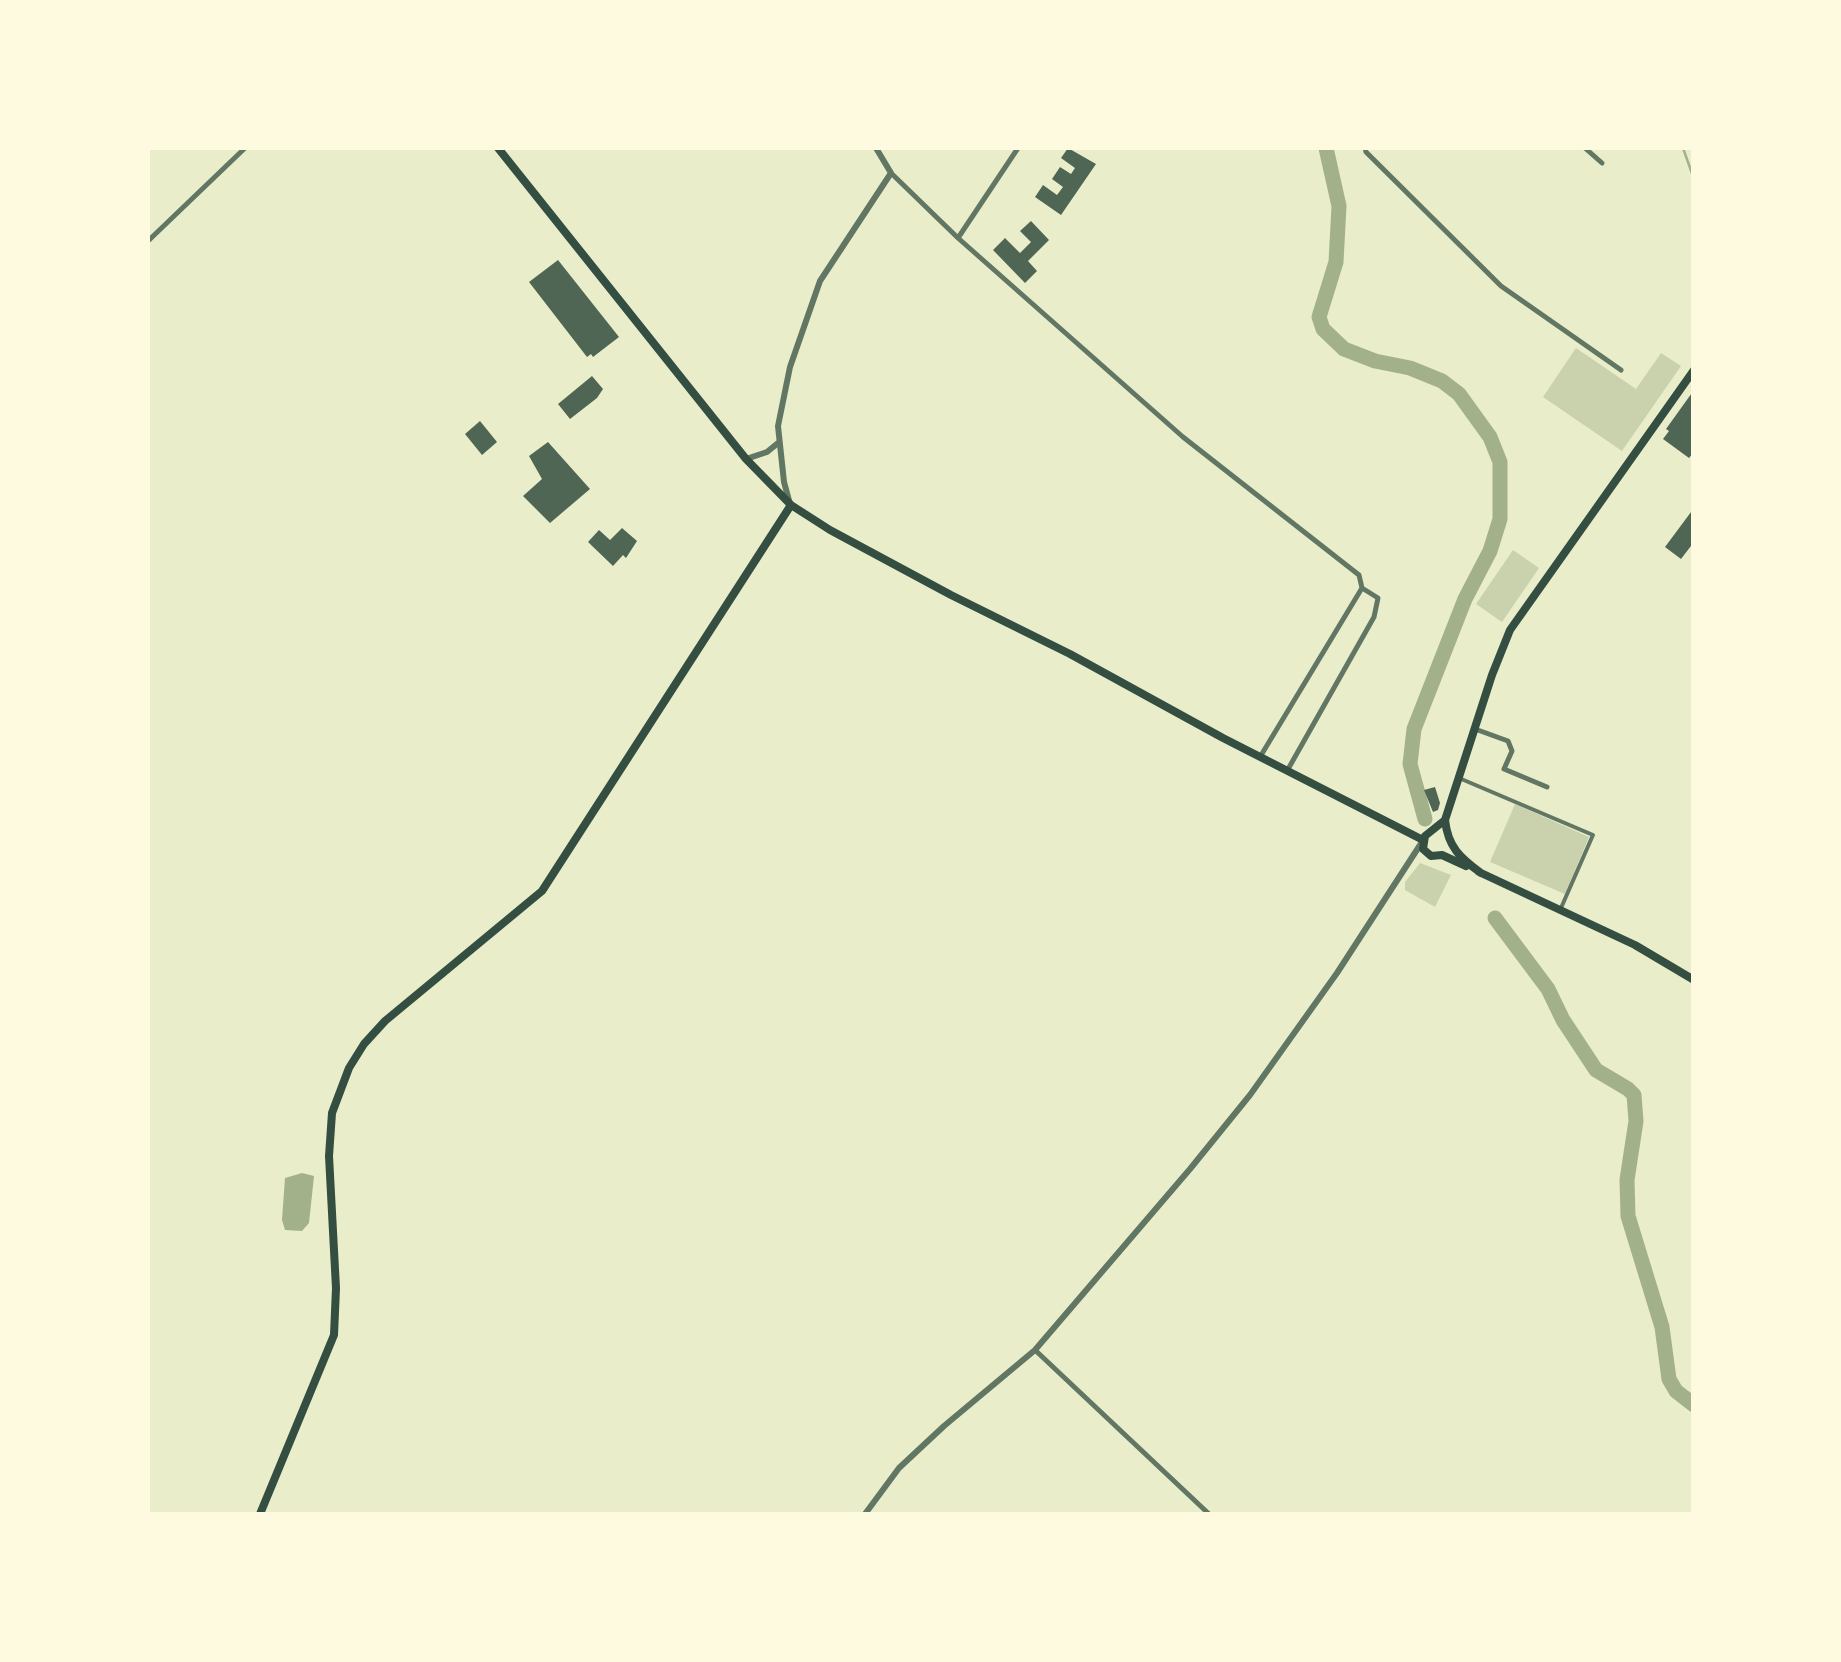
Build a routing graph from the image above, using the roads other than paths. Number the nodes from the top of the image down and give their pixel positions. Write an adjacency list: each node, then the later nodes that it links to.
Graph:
1 (245, 148): 10 (street)
2 (498, 148): 14 (main road)
3 (876, 148): 8 (street)
4 (1018, 148): 9 (street)
5 (1365, 148): 11 (street)
6 (1585, 148): 7 (street)
7 (1602, 162)
8 (892, 174): 9 (street); 13 (street)
9 (958, 238): 16 (street)
10 (148, 241)
11 (1622, 370)
12 (1694, 370): 17 (main road)
13 (778, 442): 14 (street); 15 (street)
14 (746, 459): 15 (main road)
15 (790, 505): 18 (main road); 33 (main road)
16 (1362, 588): 18 (street); 19 (street)
17 (1475, 729): 20 (main road); 21 (street)
18 (1260, 757): 19 (main road)
19 (1287, 771): 24 (main road)
20 (1459, 778): 22 (main road); 30 (street)
21 (1547, 786)
22 (1445, 820): 23 (main road); 25 (main road)
23 (1431, 831): 24 (main road); 25 (main road)
24 (1420, 839): 26 (main road); 28 (street)
25 (1448, 839): 27 (main road); 29 (main road)
26 (1428, 854): 27 (main road); 28 (street)
27 (1442, 855): 29 (main road)
28 (1410, 860): 32 (street)
29 (1481, 873): 30 (main road)
30 (1560, 909): 31 (main road)
31 (1694, 980)
32 (1035, 1350): 34 (street); 35 (street)
33 (260, 1514)
34 (865, 1514)
35 (1209, 1514)

